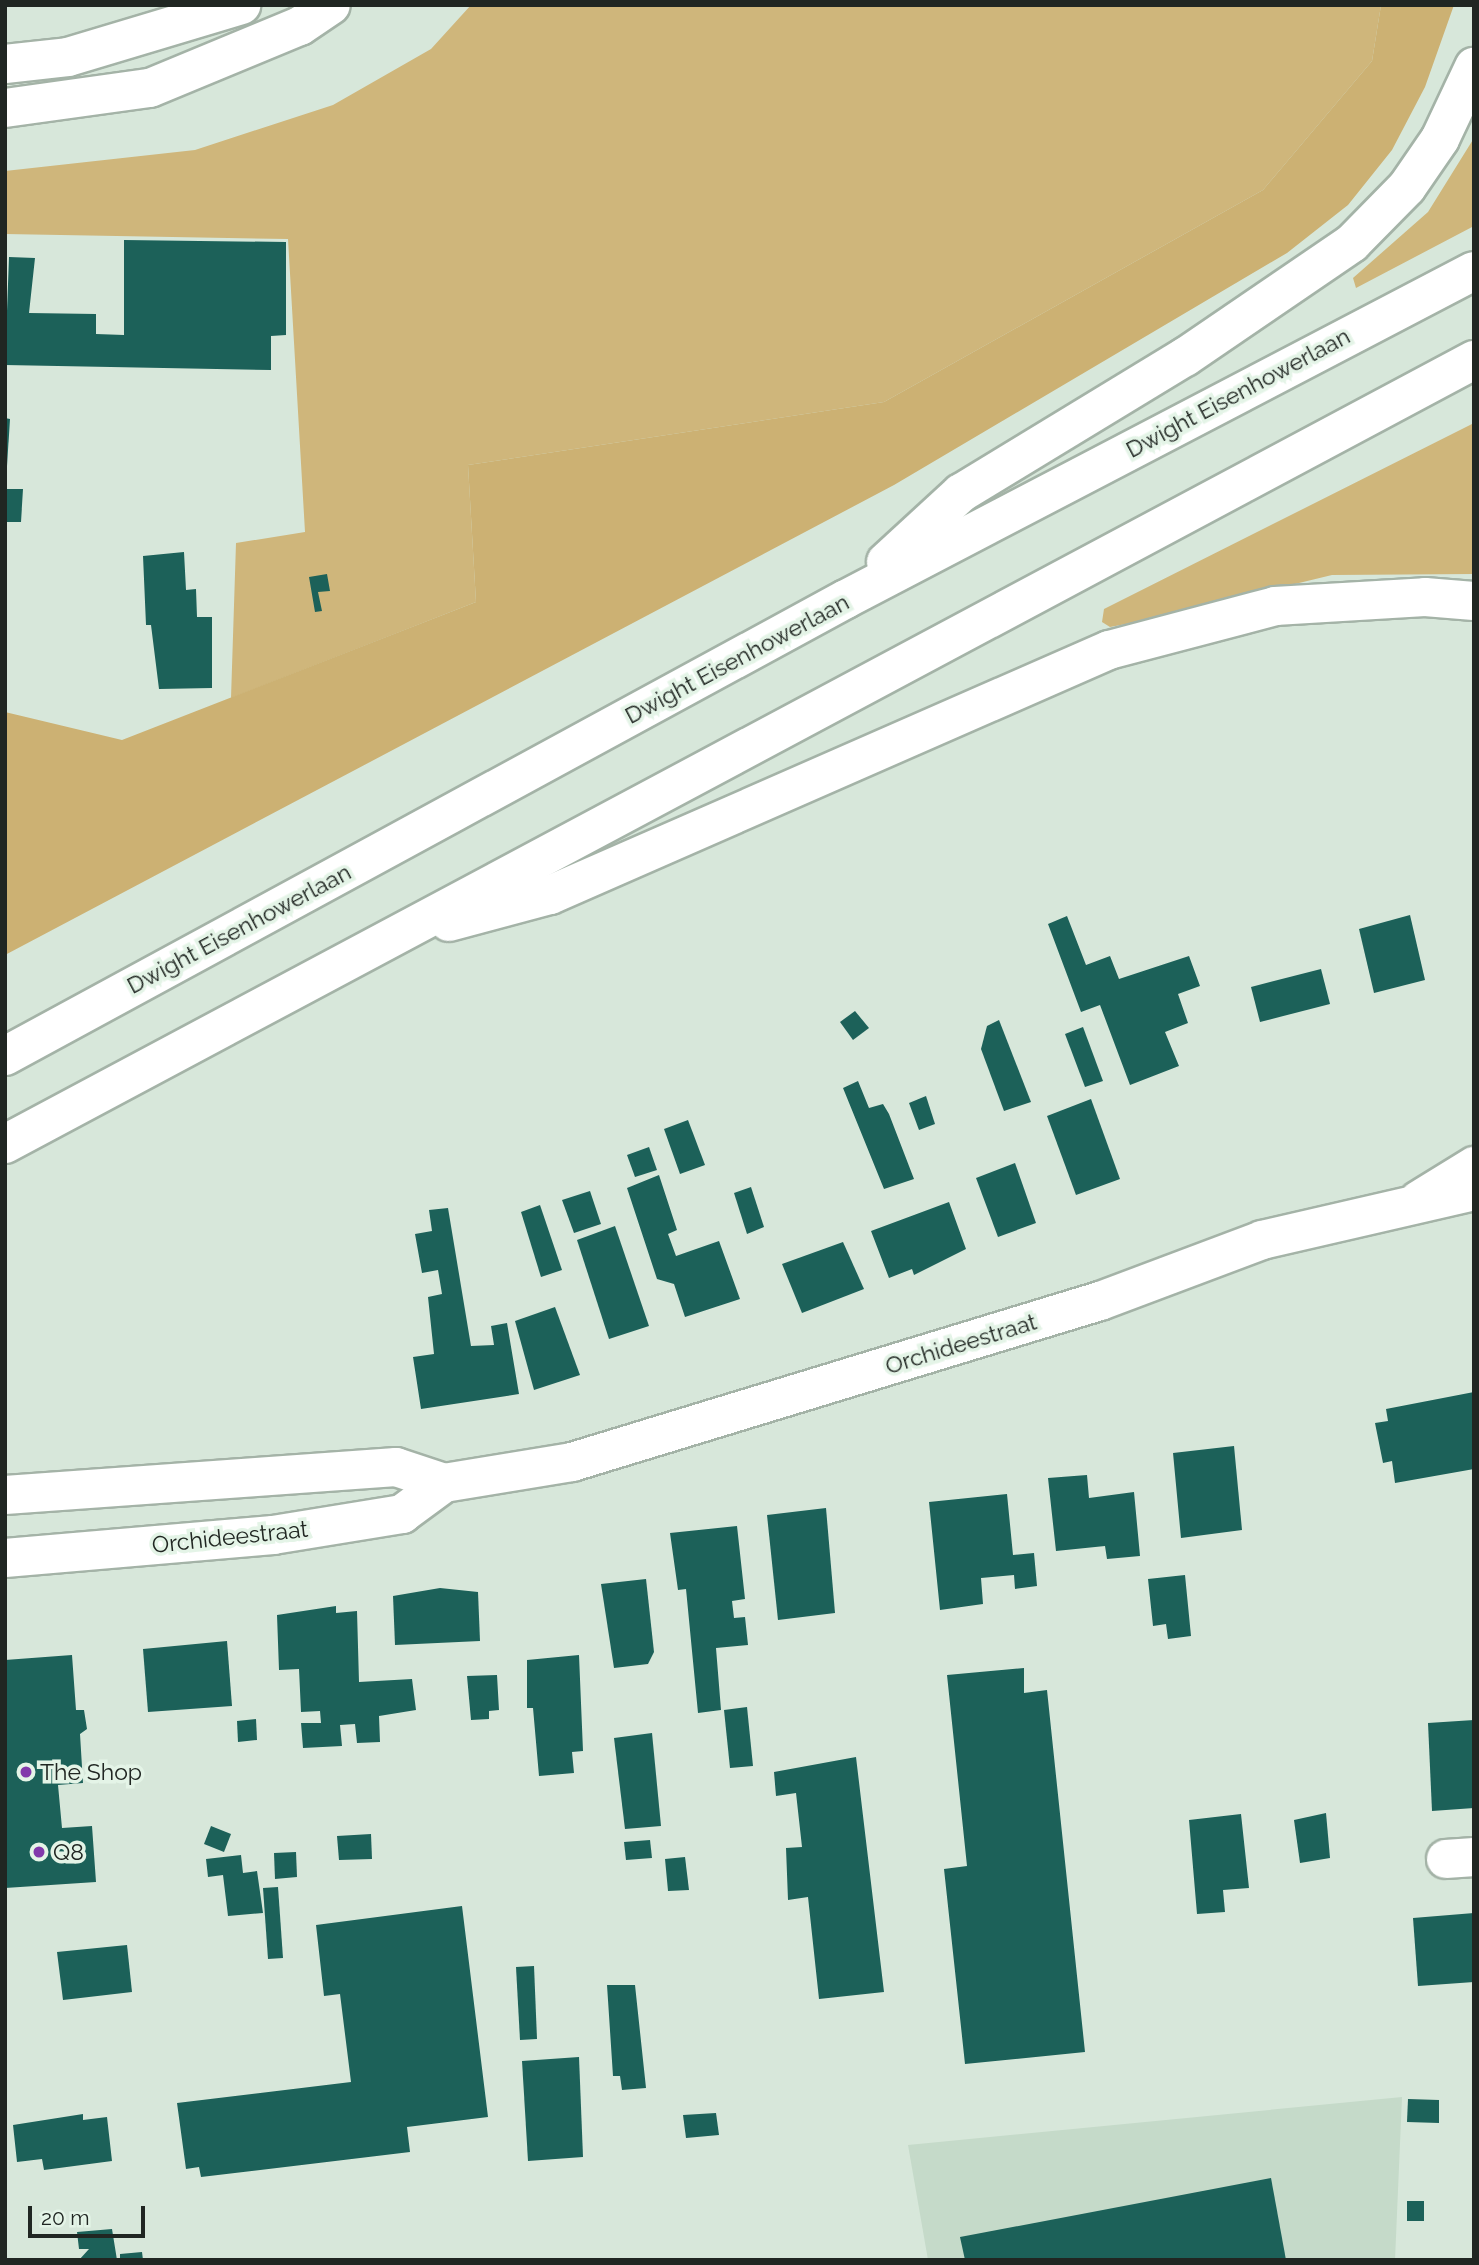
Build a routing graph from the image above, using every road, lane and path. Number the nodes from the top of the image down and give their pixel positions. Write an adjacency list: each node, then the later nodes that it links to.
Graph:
1 (242, 5): 3 (main road)
2 (331, 5): 5 (main road)
3 (5, 64)
4 (1474, 67): 8 (main road)
5 (5, 108)
6 (1474, 271): 8 (main road, Dwight Eisenhowerlaan)
7 (1474, 360): 10 (main road)
8 (846, 599): 11 (main road, Dwight Eisenhowerlaan)
9 (1474, 601): 10 (main road)
10 (386, 938): 12 (main road)
11 (5, 1055)
12 (5, 1144)
13 (1474, 1166): 15 (main road)
14 (1474, 1191): 15 (main road, Orchideestraat)
15 (1419, 1200): 16 (main road, Orchideestraat)
16 (444, 1483): 17 (main road, Orchideestraat); 18 (main road, Orchideestraat)
17 (5, 1495)
18 (5, 1558)

